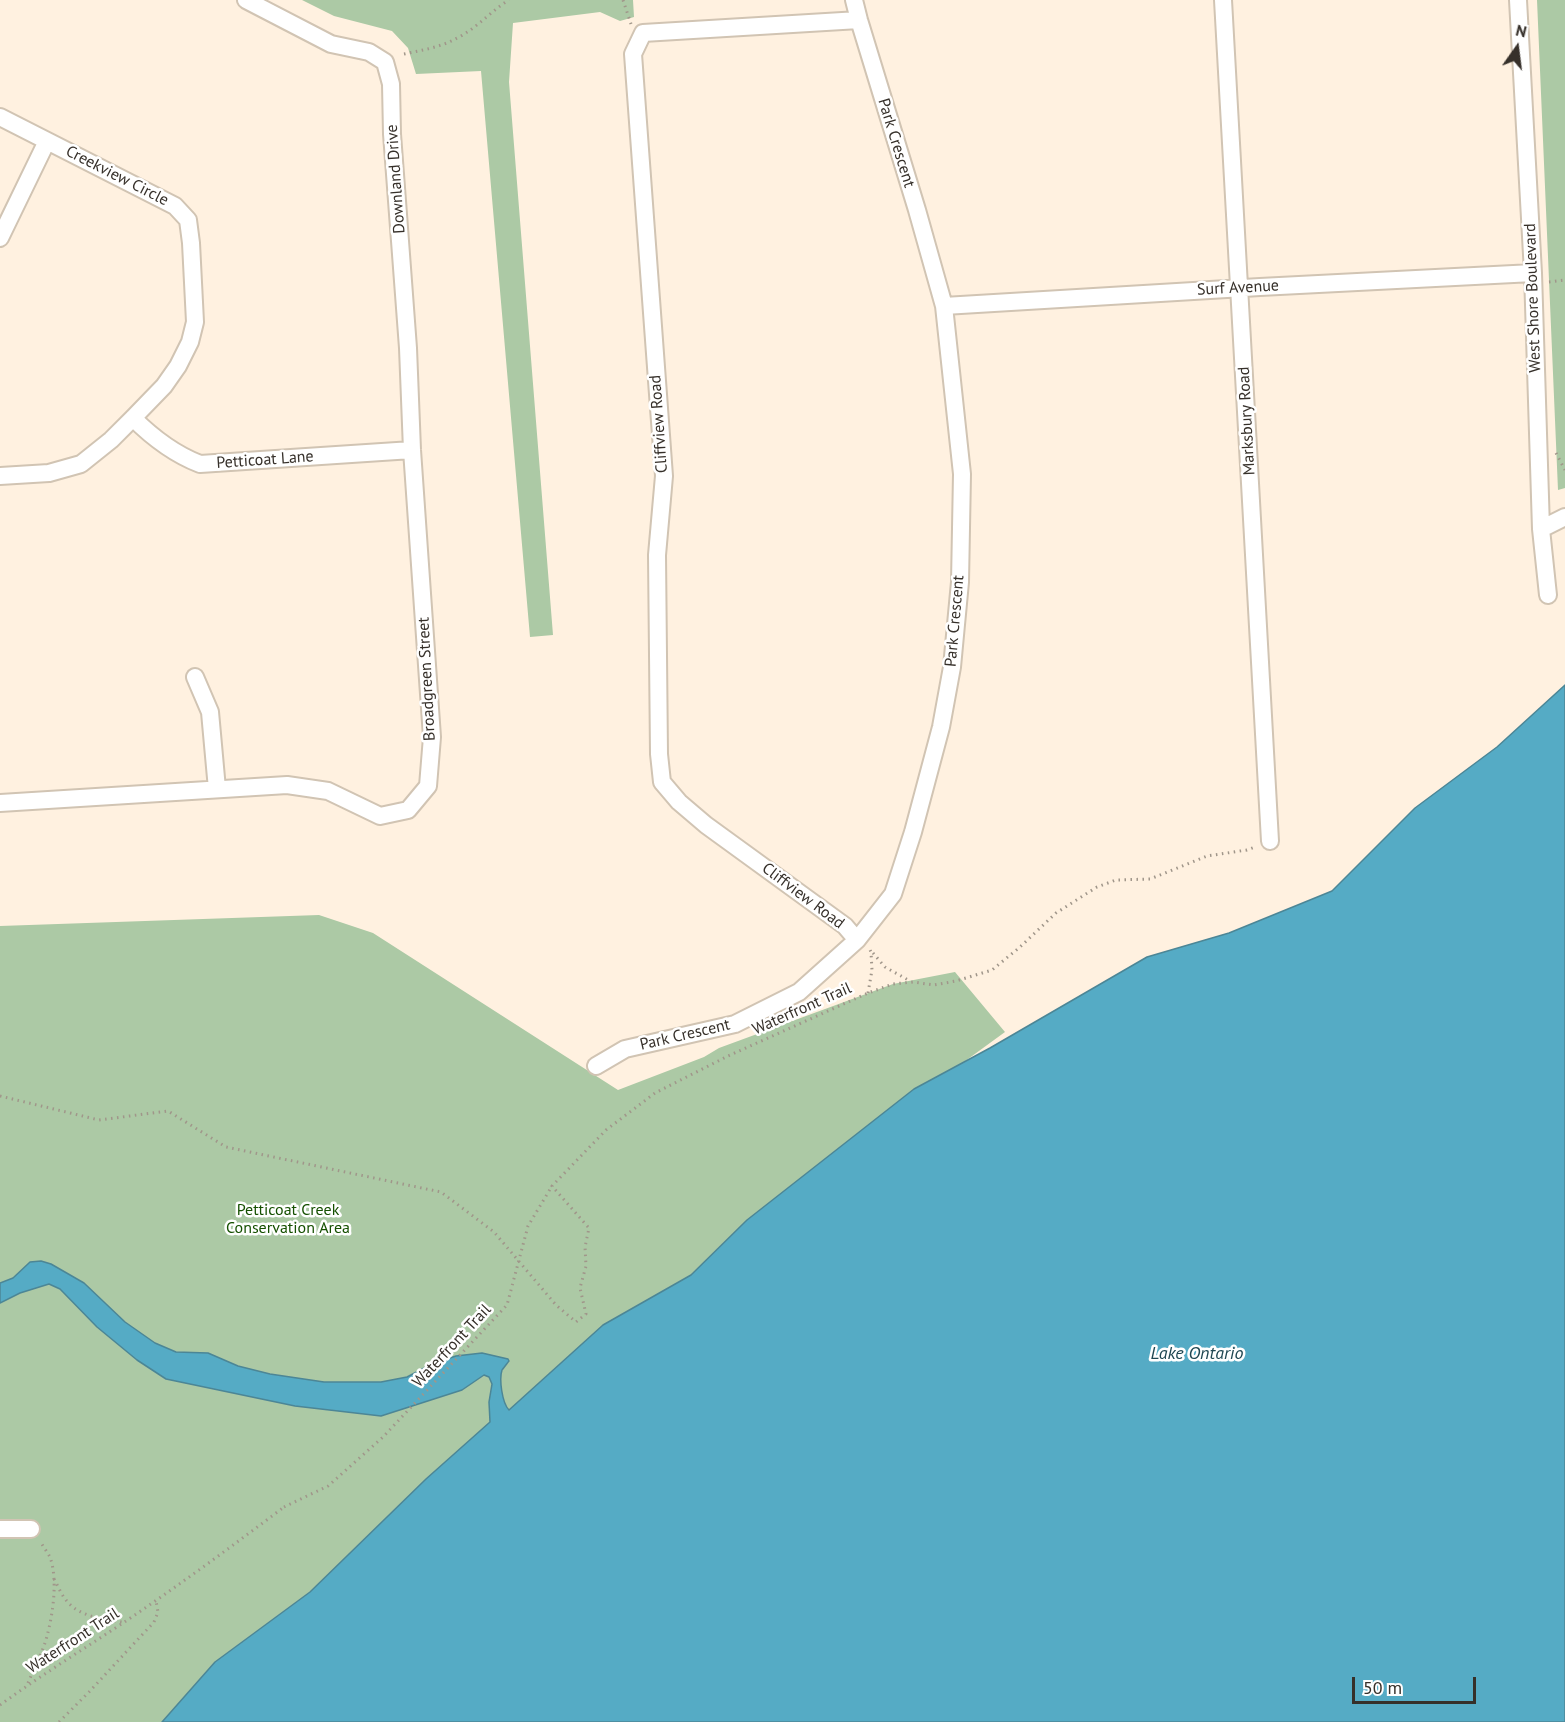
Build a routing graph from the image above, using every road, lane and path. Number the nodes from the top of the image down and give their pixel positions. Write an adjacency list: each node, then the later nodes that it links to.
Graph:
1 (246, 0): 17 (street, Downland Drive)
2 (509, 0): 9 (path)
3 (623, 0): 8 (path)
4 (854, 0): 7 (street, Park Crescent)
5 (1224, 0): 14 (street, Marksbury Road)
6 (1518, 0): 13 (street, West Shore Boulevard)
7 (858, 20): 8 (street); 15 (street, Park Crescent)
8 (643, 33): 26 (street, Cliffview Road)
9 (404, 54)
10 (0, 117): 11 (street, Creekview Circle)
11 (47, 141): 12 (street); 16 (street, Creekview Circle)
12 (0, 238)
13 (1533, 273): 14 (street, Surf Avenue); 20 (street, West Shore Boulevard)
14 (1240, 288): 15 (street, Surf Avenue); 25 (street, Marksbury Road)
15 (944, 306): 26 (street, Park Crescent)
16 (133, 418): 17 (street, Petticoat Lane); 18 (street, Creekview Circle)
17 (412, 450): 23 (street, Broadgreen Street)
18 (0, 476)
19 (1565, 517): 20 (street)
20 (1541, 529): 21 (street, West Shore Boulevard)
21 (1548, 595)
22 (195, 677): 23 (street)
23 (217, 789): 24 (street, Broadgreen Street)
24 (0, 803)
25 (1270, 841): 28 (path, Waterfront Trail)
26 (857, 940): 27 (path); 30 (street, Park Crescent)
27 (871, 952): 28 (path); 29 (path)
28 (913, 982): 29 (path, Waterfront Trail)
29 (868, 993): 32 (path, Waterfront Trail)
30 (597, 1066)
31 (0, 1096): 32 (path)
32 (552, 1186): 36 (path, Waterfront Trail, bridge)
33 (0, 1529): 34 (street)
34 (31, 1529): 35 (path)
35 (54, 1578): 37 (path); 38 (path)
36 (156, 1600): 37 (path, Waterfront Trail); 40 (path)
37 (124, 1622): 38 (path, Waterfront Trail)
38 (27, 1685): 39 (path, Waterfront Trail)
39 (0, 1705)
40 (59, 1722)

